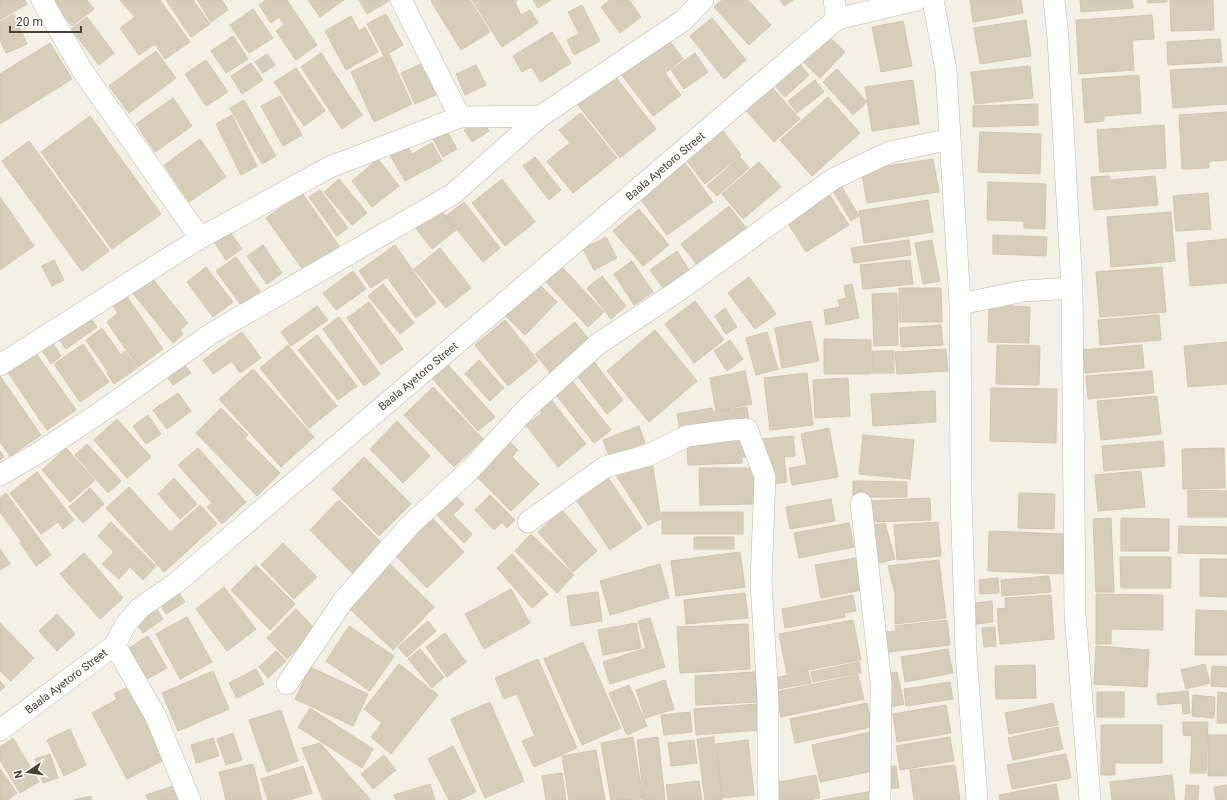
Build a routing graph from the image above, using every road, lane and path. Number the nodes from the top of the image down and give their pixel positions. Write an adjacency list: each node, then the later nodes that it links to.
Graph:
1 (42, 0): 11 (street)
2 (401, 0): 9 (street)
3 (703, 0): 8 (street)
4 (916, 0): 7 (street)
5 (933, 0): 10 (street)
6 (1054, 0): 12 (street)
7 (836, 10): 18 (street, Baala Ayetoro Street)
8 (541, 116): 9 (street); 15 (street)
9 (460, 118): 11 (street)
10 (950, 139): 13 (street); 19 (street)
11 (200, 238): 14 (street)
12 (1072, 288): 13 (street); 25 (street)
13 (960, 304): 24 (street)
14 (0, 365)
15 (0, 475)
16 (861, 503): 23 (street)
17 (528, 522): 22 (street)
18 (115, 645): 20 (street, Baala Ayetoro Street); 21 (street)
19 (287, 684)
20 (0, 730)
21 (190, 800)
22 (768, 800)
23 (880, 800)
24 (978, 800)
25 (1090, 800)

